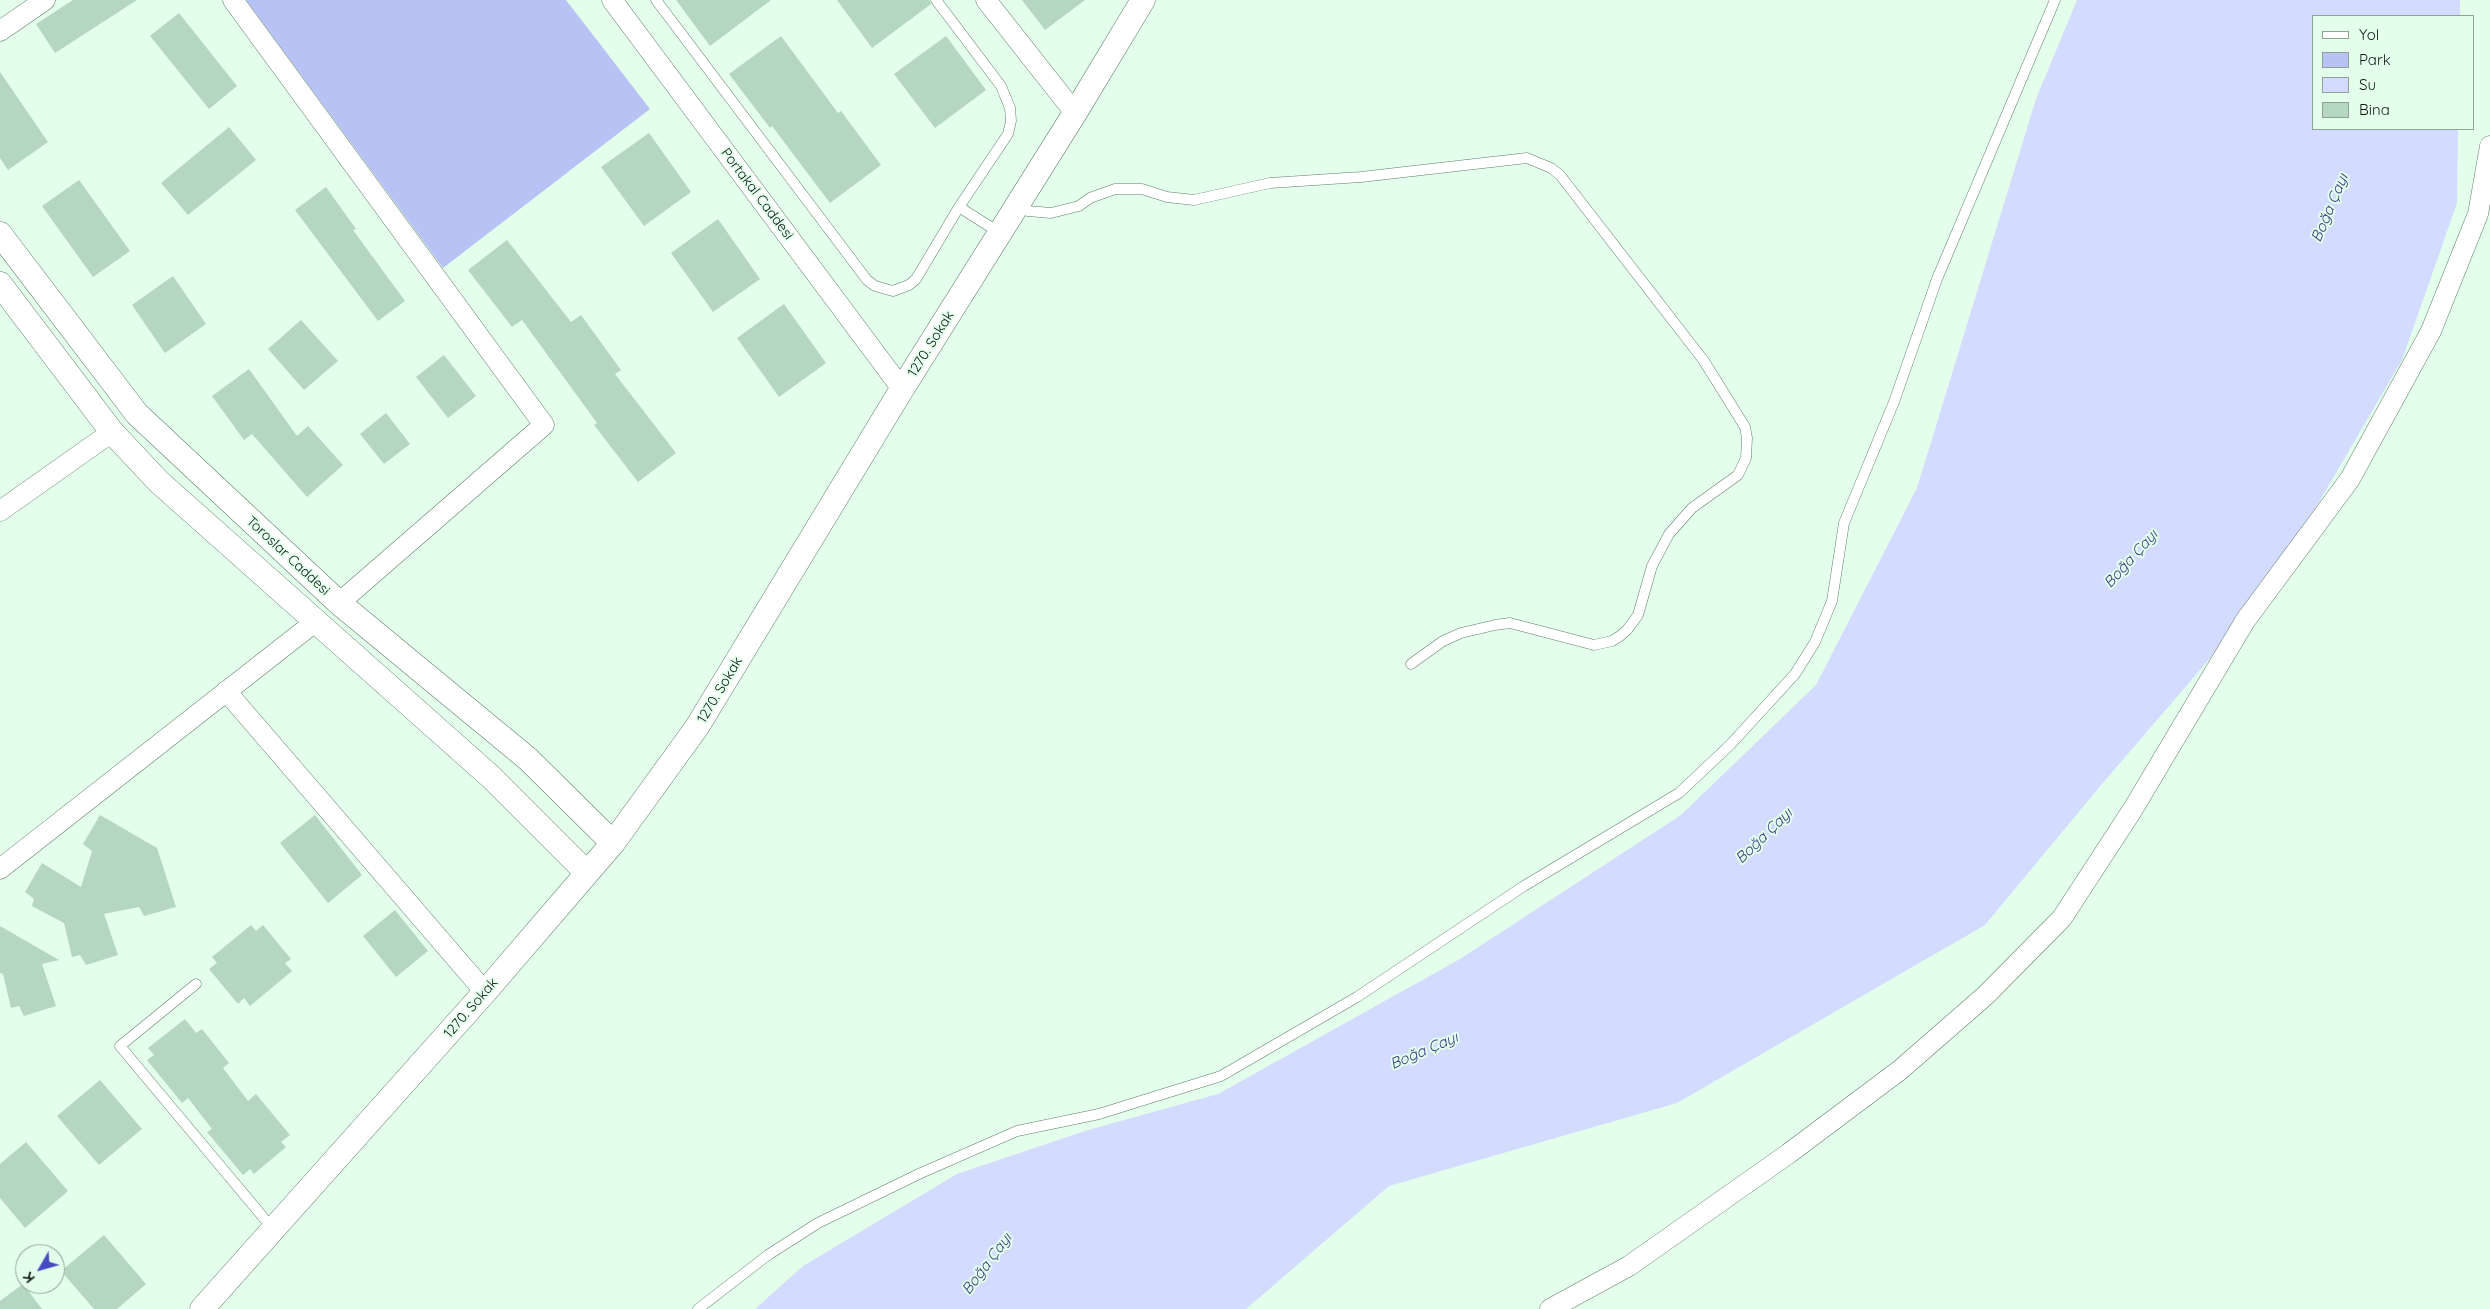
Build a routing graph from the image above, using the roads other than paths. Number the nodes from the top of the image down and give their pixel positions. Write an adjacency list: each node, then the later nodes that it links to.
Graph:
1 (45, 0): 9 (street)
2 (233, 0): 21 (street)
3 (612, 0): 17 (street, Portakal Caddesi)
4 (656, 0): 12 (lane)
5 (936, 0): 12 (lane)
6 (986, 0): 10 (street)
7 (1143, 0): 10 (street, 1270. Sokak)
8 (2055, 0): 32 (lane)
9 (0, 31)
10 (1075, 113): 13 (street, 1270. Sokak)
11 (2490, 146): 33 (street)
12 (959, 207): 14 (lane)
13 (1016, 207): 14 (street, 1270. Sokak); 23 (lane)
14 (1000, 233): 17 (street, 1270. Sokak)
15 (0, 234): 18 (street, Toroslar Caddesi)
16 (0, 284): 19 (street)
17 (902, 389): 25 (street, 1270. Sokak)
18 (137, 414): 19 (street); 21 (street, Toroslar Caddesi)
19 (112, 432): 20 (street); 22 (street)
20 (0, 511)
21 (339, 603): 25 (street, Toroslar Caddesi)
22 (315, 622): 24 (street); 27 (street)
23 (1411, 664)
24 (226, 691): 26 (street); 29 (street)
25 (613, 843): 27 (street, 1270. Sokak)
26 (0, 869)
27 (587, 873): 29 (street, 1270. Sokak)
28 (196, 984): 30 (lane)
29 (485, 992): 30 (street, 1270. Sokak)
30 (273, 1229): 31 (street, 1270. Sokak)
31 (202, 1309)
32 (698, 1309)
33 (1550, 1309)

